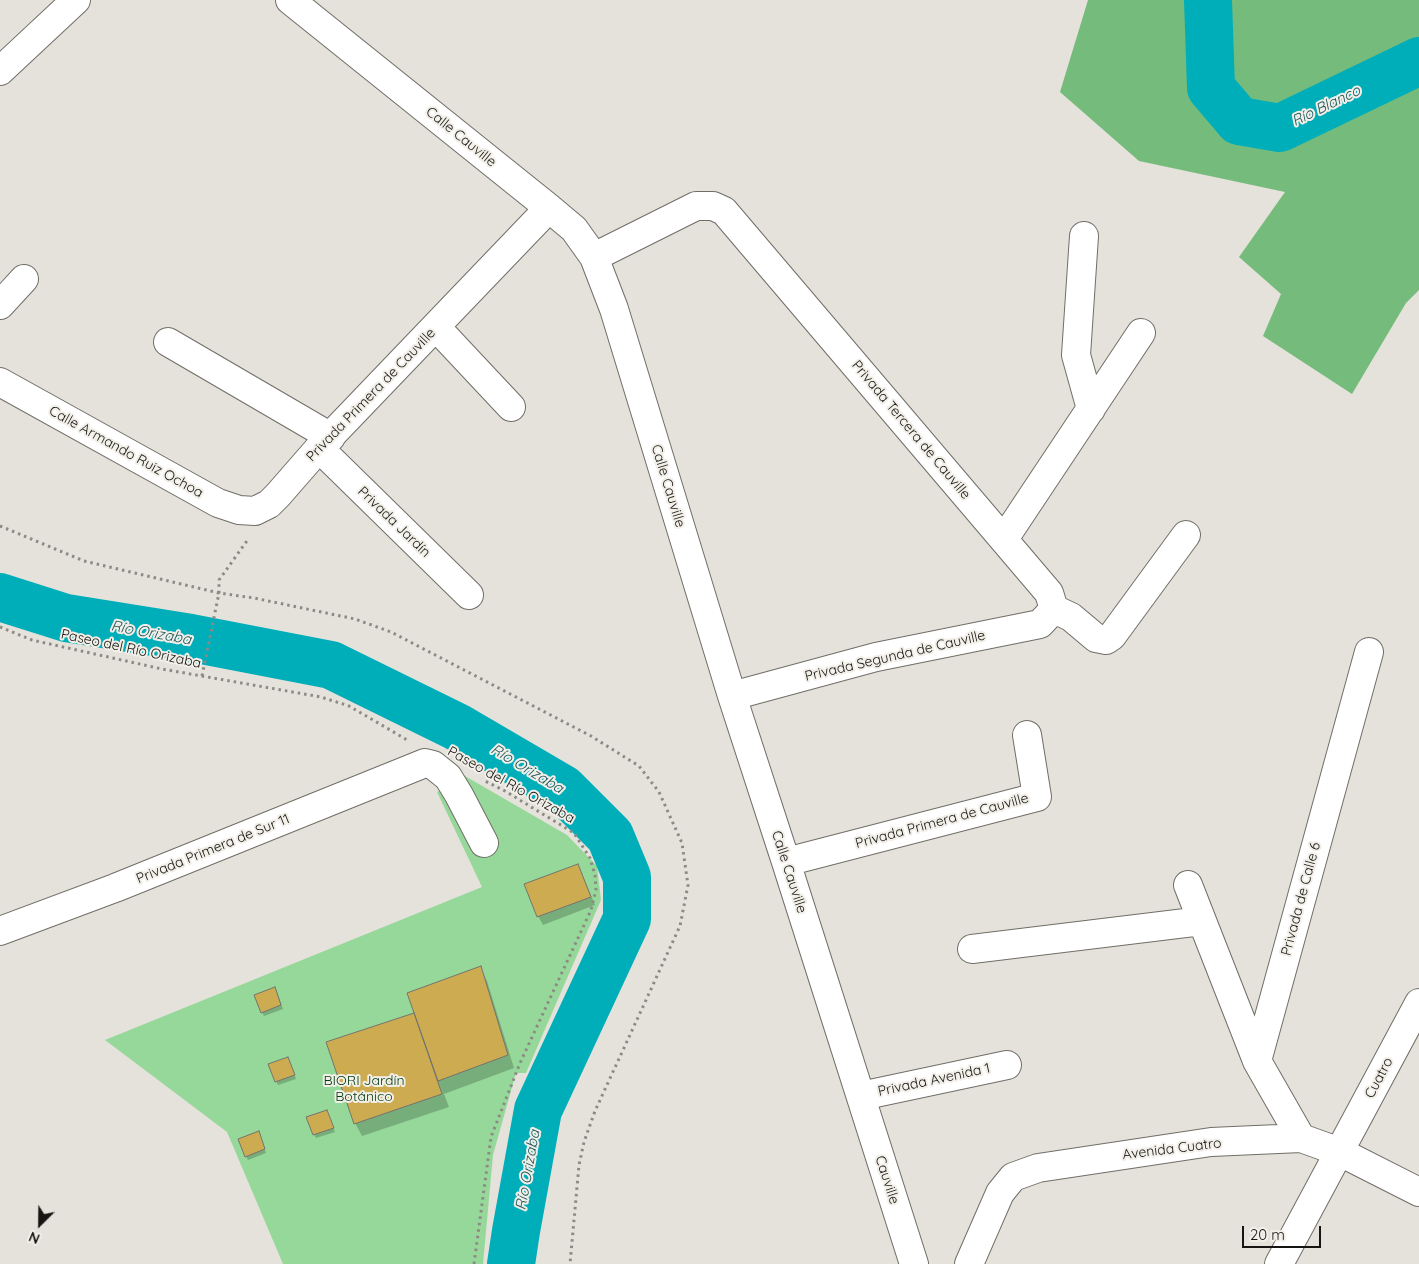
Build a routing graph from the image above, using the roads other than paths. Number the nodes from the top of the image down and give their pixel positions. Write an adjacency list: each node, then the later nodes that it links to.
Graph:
1 (76, 0): 3 (street)
2 (290, 0): 4 (street, Calle Cauville)
3 (0, 71)
4 (550, 208): 6 (street, Calle Cauville); 9 (street, Privada Primera de Cauville)
5 (1084, 236): 14 (street)
6 (594, 257): 18 (street, Privada Tercera de Cauville); 22 (street, Calle Cauville)
7 (24, 279): 8 (street)
8 (0, 305)
9 (436, 327): 13 (street); 15 (street, Privada Primera de Cauville)
10 (1142, 333): 14 (street)
11 (168, 342): 15 (street, Privada Jardín)
12 (0, 382): 16 (street, Calle Armando Ruiz Ochoa)
13 (511, 406)
14 (1091, 409): 18 (street)
15 (325, 442): 16 (street, Privada Primera de Cauville); 19 (street, Privada Jardín)
16 (255, 511)
17 (1186, 535): 20 (street)
18 (1004, 540): 20 (street, Privada Tercera de Cauville)
19 (469, 596)
20 (1054, 609): 22 (street, Privada Segunda de Cauville)
21 (1369, 652): 31 (street, Privada de Calle 6)
22 (732, 696): 25 (street, Calle Cauville)
23 (1027, 735): 25 (street, Privada Primera de Cauville)
24 (484, 843): 28 (street, Privada Primera de Sur 11)
25 (786, 862): 33 (street, Calle Cauville)
26 (1188, 885): 27 (street)
27 (1202, 921): 29 (street); 31 (street)
28 (0, 931)
29 (972, 949)
30 (1419, 1003): 35 (street, Cuatro)
31 (1257, 1061): 34 (street)
32 (1007, 1065): 33 (street, Privada Avenida 1)
33 (861, 1096): 37 (street, Cauville)
34 (1301, 1138): 35 (street, Avenida Cuatro); 38 (street, Avenida Cuatro)
35 (1340, 1152): 36 (street, Avenida Cuatro); 39 (street, Cuatro)
36 (1419, 1192)
37 (914, 1264)
38 (968, 1264)
39 (1279, 1264)

